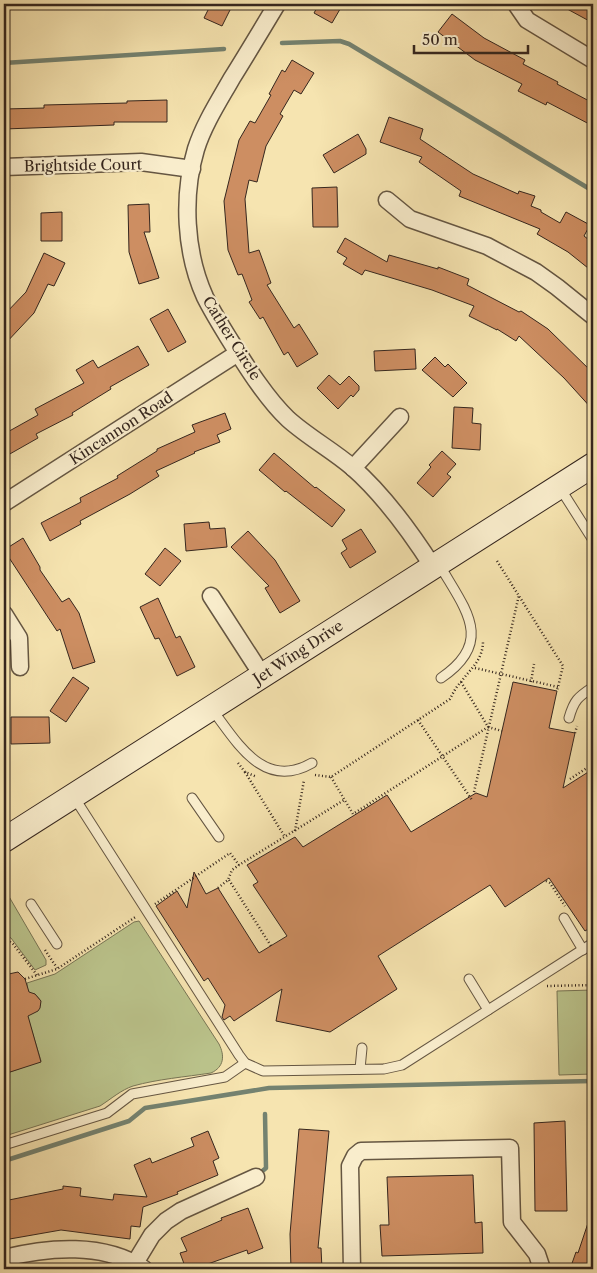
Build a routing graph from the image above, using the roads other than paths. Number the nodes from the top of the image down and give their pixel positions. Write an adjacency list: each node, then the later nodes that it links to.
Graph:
1 (277, 4): 5 (street, Cather Circle)
2 (516, 4): 3 (street)
3 (593, 60)
4 (4, 167): 5 (street, Brightside Court)
5 (192, 169): 8 (street, Cather Circle)
6 (387, 200): 7 (street)
7 (593, 316)
8 (238, 353): 11 (street, Cather Circle); 13 (street, Kincannon Road)
9 (400, 417): 11 (street)
10 (593, 465): 12 (main road, Jet Wing Drive)
11 (353, 468): 15 (street, Cather Circle)
12 (559, 487): 14 (lane); 15 (main road, Jet Wing Drive)
13 (4, 503)
14 (593, 540)
15 (436, 565): 19 (main road, Jet Wing Drive); 20 (lane)
16 (211, 596): 19 (street)
17 (4, 614): 18 (street)
18 (20, 667)
19 (262, 675): 22 (main road, Jet Wing Drive)
20 (441, 678)
21 (593, 688): 23 (lane)
22 (211, 708): 24 (lane); 25 (main road, Jet Wing Drive)
23 (569, 718)
24 (312, 763)
25 (73, 796): 28 (main road, Jet Wing Drive); 37 (lane)
26 (192, 798): 27 (lane)
27 (219, 837)
28 (4, 840)
29 (31, 904): 32 (lane)
30 (564, 918): 33 (lane)
31 (593, 943): 33 (lane)
32 (57, 944)
33 (583, 950): 35 (lane)
34 (469, 979): 35 (lane)
35 (488, 1010): 38 (lane)
36 (362, 1048): 38 (lane)
37 (245, 1063): 38 (lane); 39 (lane)
38 (360, 1070)
39 (4, 1145)
40 (256, 1177): 42 (street)
41 (4, 1258): 42 (street)
42 (139, 1266)
43 (352, 1269): 44 (street)
44 (542, 1269)

